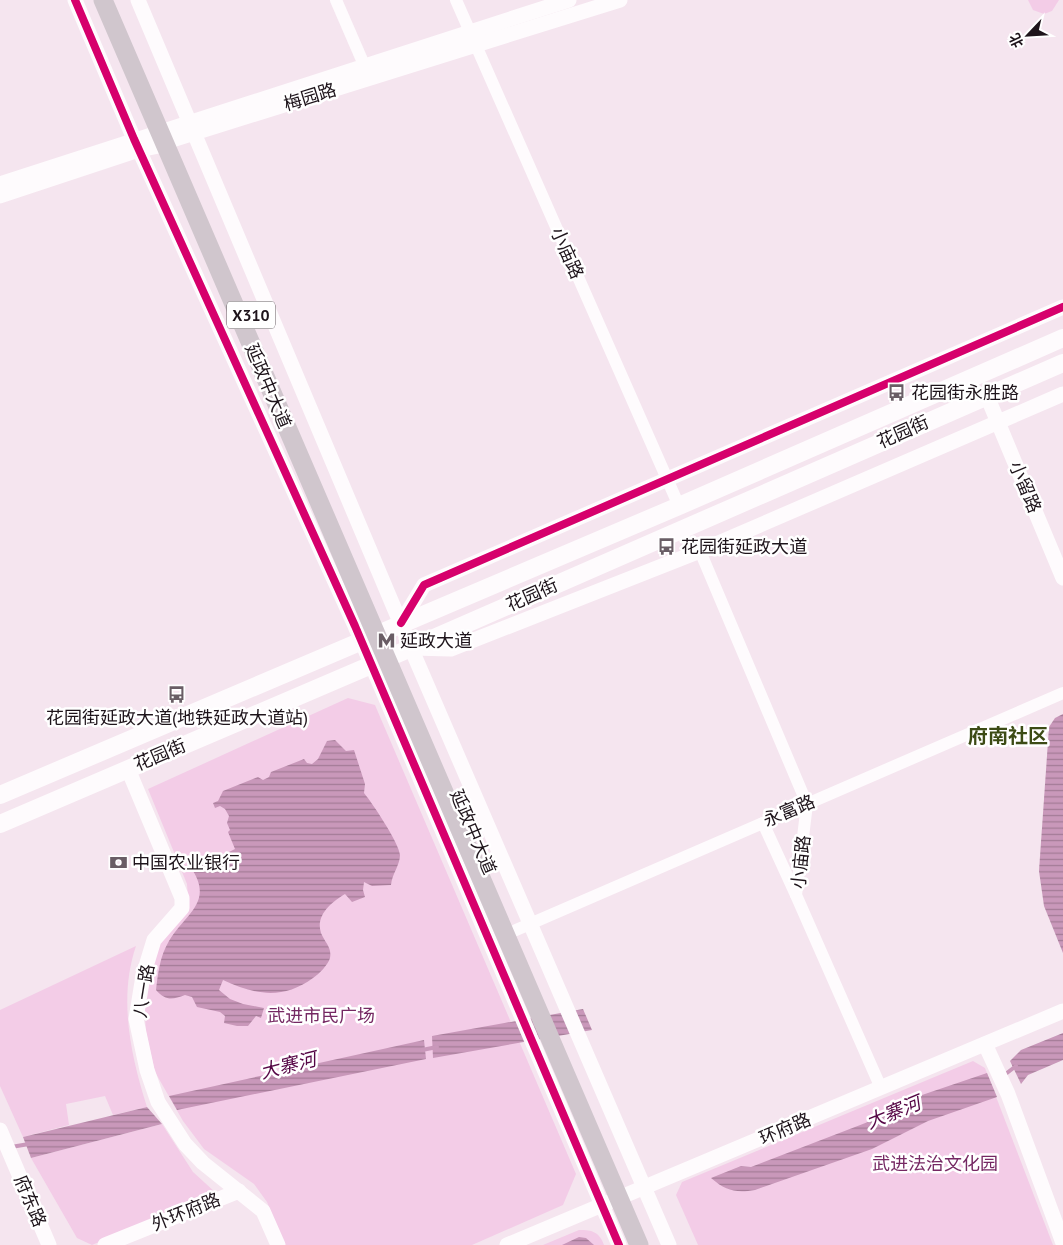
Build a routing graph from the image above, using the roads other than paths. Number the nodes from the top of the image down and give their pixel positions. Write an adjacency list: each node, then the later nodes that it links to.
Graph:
1 (75, 0): 13 (street)
2 (103, 0): 12 (main road, 延政中大道 / X310)
3 (116, 0): 12 (main road, 延政中大道 / X310)
4 (138, 0): 11 (street)
5 (336, 0): 10 (street)
6 (456, 0): 9 (street, 小庙路)
7 (569, 0): 9 (street, 梅园路)
8 (620, 0): 9 (street, 梅园路)
9 (473, 40): 10 (street, 梅园路); 11 (street, 梅园路); 22 (street, 小庙路)
10 (365, 67): 11 (street, 梅园路)
11 (191, 127): 12 (street, 梅园路); 26 (street)
12 (167, 136): 13 (street, 梅园路); 26 (main road, 延政中大道 / X310)
13 (137, 145): 14 (street, 梅园路); 15 (street, 梅园路); 26 (street)
14 (0, 184)
15 (0, 196)
16 (1063, 307): 22 (street)
17 (1063, 338): 23 (main road, 花园街)
18 (1063, 363): 20 (main road, 花园街)
19 (1063, 394): 21 (street)
20 (987, 396): 21 (street, 小留路); 27 (main road, 花园街)
21 (998, 422): 24 (street); 25 (street, 小留路)
22 (667, 478): 23 (street, 小庙路); 26 (street)
23 (679, 506): 26 (main road, 花园街)
24 (700, 551): 27 (street); 31 (street, 小庙路)
25 (1063, 578)
26 (381, 632): 27 (main road, X310); 27 (street); 30 (main road, 花园街)
27 (391, 656): 29 (main road, 花园街); 35 (main road, 延政中大道 / X310); 36 (main road, 延政中大道 / X310)
28 (1063, 693): 31 (street, 永富路)
29 (128, 769): 33 (main road, 花园街); 41 (street, 八一路)
30 (0, 794)
31 (807, 804): 32 (street, 永富路); 34 (street, 小庙路)
32 (763, 823): 34 (street); 35 (street, 永富路)
33 (0, 824)
34 (796, 894): 39 (street, 小庙路)
35 (523, 927): 36 (main road, 延政中大道 / X310)
36 (543, 1010): 42 (main road, X310); 42 (street)
37 (1063, 1011): 38 (street, 环府路)
38 (985, 1044): 39 (street, 环府路); 43 (street)
39 (881, 1088): 42 (street, 环府路)
40 (1, 1133): 44 (street, 府东路)
41 (239, 1191): 45 (street, 外环府路); 46 (street, 八一路)
42 (624, 1196): 47 (street, 环府路); 48 (street); 49 (main road, X310); 50 (main road, X310); 51 (street)
43 (1063, 1243)
44 (49, 1245)
45 (105, 1245)
46 (278, 1245)
47 (507, 1245)
48 (619, 1245)
49 (639, 1245)
50 (651, 1245)
51 (669, 1245)

